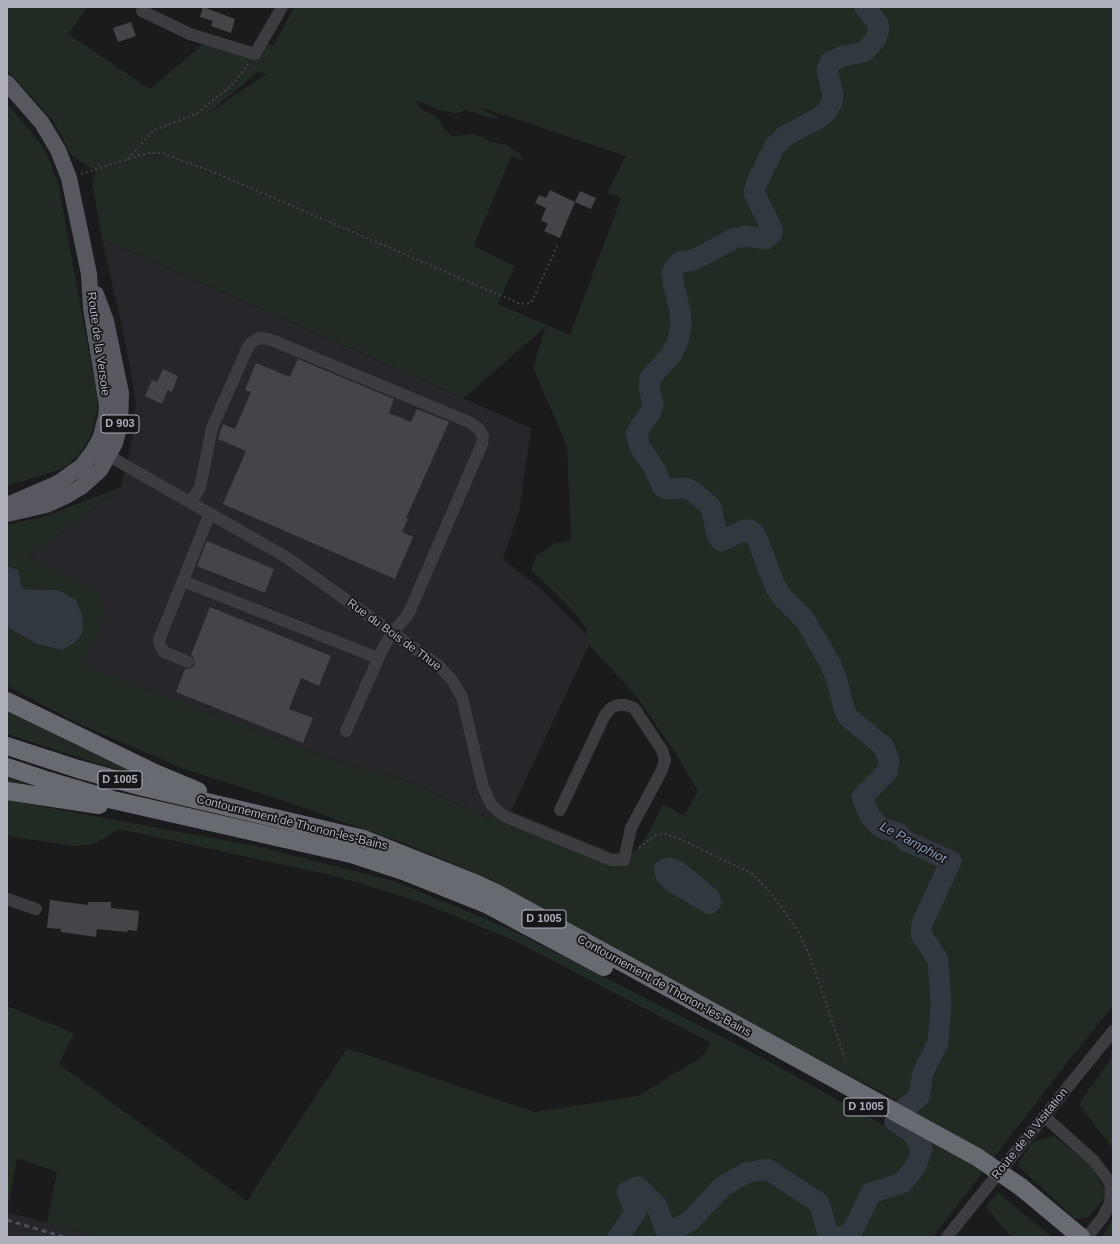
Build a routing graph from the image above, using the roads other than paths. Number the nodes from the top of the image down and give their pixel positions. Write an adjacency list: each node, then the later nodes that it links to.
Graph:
1 (282, 7): 2 (street)
2 (142, 11)
3 (7, 83): 4 (main road, Route de la Versoie / D 903)
4 (102, 452): 5 (street, Rue du Bois de Thue); 6 (main road, Route de la Versoie / D 903); 8 (main road, Route de la Versoie / D 903)
5 (190, 502): 7 (street, Rue du Bois de Thue); 10 (street)
6 (7, 505)
7 (210, 513): 9 (street); 10 (street, Rue du Bois de Thue)
8 (7, 514)
9 (183, 581): 11 (street); 12 (street)
10 (392, 633): 11 (street); 19 (street, Rue du Bois de Thue)
11 (378, 658): 14 (street)
12 (188, 662)
13 (7, 701): 18 (highway)
14 (346, 731)
15 (7, 746): 18 (highway, Contournement de Thonon-les-Bains / D 1005)
16 (7, 767): 20 (highway, Contournement de Thonon-les-Bains / D 1005)
17 (7, 791): 20 (highway)
18 (236, 807): 23 (highway, Contournement de Thonon-les-Bains / D 1005)
19 (560, 810)
20 (185, 817): 23 (highway, Contournement de Thonon-les-Bains / D 1005)
21 (7, 899): 22 (street)
22 (36, 909)
23 (714, 1020): 26 (highway, Contournement de Thonon-les-Bains / D 1005)
24 (1113, 1031): 25 (street, Route de la Visitation)
25 (1044, 1116): 27 (street, Route de la Visitation); 30 (street)
26 (1019, 1191): 28 (highway, Contournement de Thonon-les-Bains / D 1005); 29 (highway, Contournement de Thonon-les-Bains / D 1005)
27 (947, 1237)
28 (1065, 1237)
29 (1081, 1237)
30 (1087, 1237)

